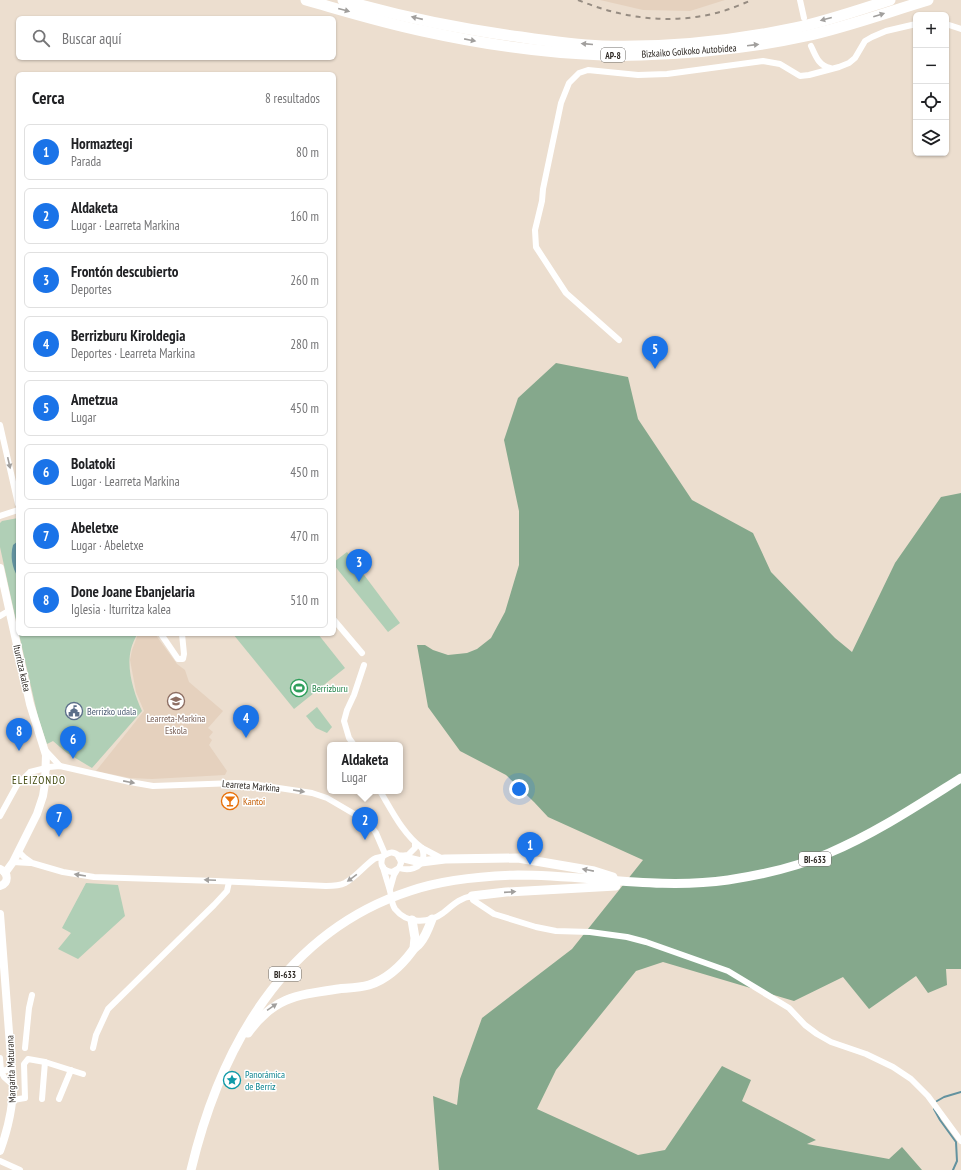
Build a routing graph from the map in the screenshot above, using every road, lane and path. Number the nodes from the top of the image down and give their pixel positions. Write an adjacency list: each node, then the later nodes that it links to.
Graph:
1 (306, 0): 5 (highway, Bizkaiko Golkoko Autobidea / AP-8, one-way to 5)
2 (343, 0): 4 (highway, Bizkaiko Golkoko Autobidea / AP-8, one-way to 2)
3 (800, 0): 6 (street)
4 (890, 0)
5 (928, 0)
6 (804, 18)
7 (913, 25): 12 (street)
8 (949, 25): 9 (street)
9 (961, 29)
10 (811, 46): 11 (street)
11 (819, 63): 12 (street); 13 (street)
12 (832, 69): 13 (street)
13 (809, 75): 14 (street)
14 (619, 340)
15 (0, 425): 16 (street, one-way to 16)
16 (16, 495)
17 (16, 511): 18 (street)
18 (0, 516)
19 (0, 568): 20 (street, Iturritza kalea)
20 (10, 610): 21 (street); 28 (street, Iturritza kalea)
21 (0, 616)
22 (336, 622): 25 (street)
23 (162, 636): 24 (street)
24 (182, 636)
25 (362, 653)
26 (364, 665): 27 (street)
27 (352, 742)
28 (43, 746): 29 (street); 30 (street, Iturritza kalea)
29 (60, 766): 30 (street); 34 (street, Learreta Markina, one-way to 34)
30 (46, 768): 33 (street); 37 (street, Iturritza kalea)
31 (961, 778): 49 (main road, BI-633)
32 (382, 794): 35 (street)
33 (0, 816)
34 (378, 836): 38 (street, Learreta Markina); 38 (street)
35 (415, 843): 36 (street); 39 (street)
36 (422, 848): 40 (street); 42 (street)
37 (18, 851): 41 (street, Iturritza kalea); 43 (street)
38 (381, 856): 39 (street); 44 (street); 47 (street, one-way to 47)
39 (399, 856): 42 (main road); 45 (street)
40 (445, 859): 42 (main road); 48 (main road, one-way to 40)
41 (13, 862): 43 (street); 46 (street, Iturritza kalea)
42 (421, 862): 45 (street)
43 (32, 863): 47 (street, one-way to 43)
44 (383, 867): 45 (street); 51 (street)
45 (398, 869): 51 (street)
46 (3, 871): 50 (street, Iturritza kalea)
47 (229, 882): 59 (street)
48 (625, 882): 49 (main road, BI-633); 61 (main road, BI-633)
49 (650, 883): 52 (main road, one-way to 49)
50 (0, 886)
51 (390, 889): 55 (street)
52 (472, 896): 54 (street); 71 (street)
53 (0, 914): 63 (street, Margarita Maturana)
54 (432, 919): 55 (street); 56 (main road)
55 (412, 920): 56 (main road)
56 (414, 948): 61 (main road, one-way to 56)
57 (32, 995): 58 (street)
58 (25, 1048)
59 (93, 1048)
60 (0, 1058): 65 (street)
61 (230, 1058): 75 (main road, BI-633)
62 (45, 1062): 64 (street); 69 (street); 70 (street)
63 (12, 1069): 65 (street); 67 (street, Margarita Maturana)
64 (72, 1070): 66 (street); 68 (street)
65 (1, 1071): 67 (street)
66 (82, 1074)
67 (13, 1085): 69 (street, Margarita Maturana)
68 (59, 1099)
69 (13, 1100): 72 (street, Margarita Maturana)
70 (42, 1100)
71 (961, 1141)
72 (0, 1150)
73 (0, 1161): 74 (street)
74 (20, 1170)
75 (191, 1170)

